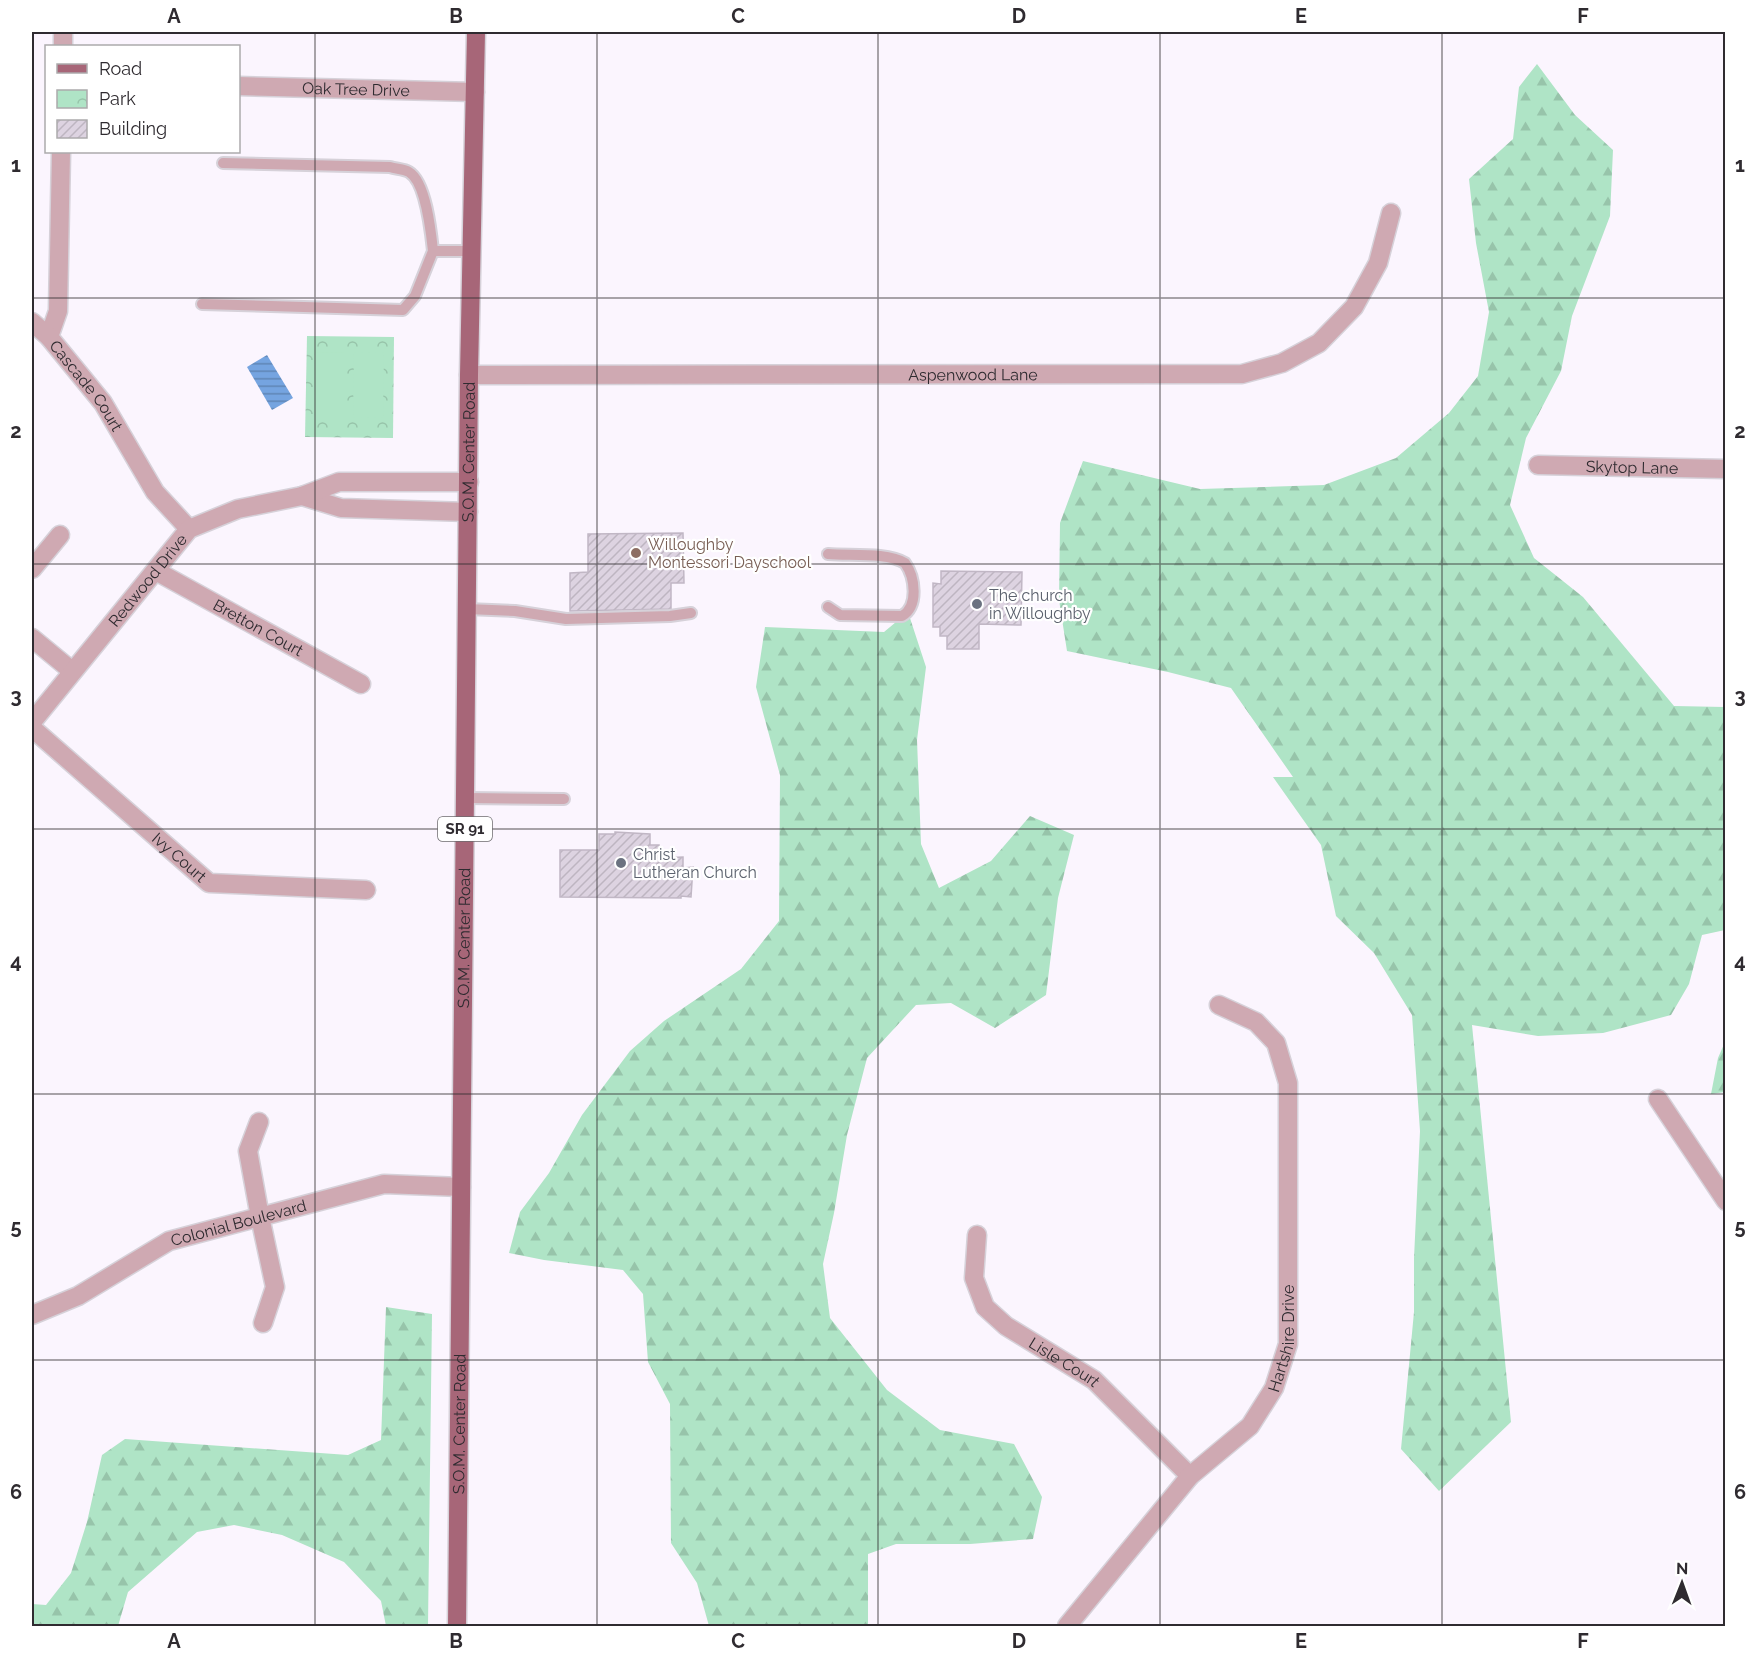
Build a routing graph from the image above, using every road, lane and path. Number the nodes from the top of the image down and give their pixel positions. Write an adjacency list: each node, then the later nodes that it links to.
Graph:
1 (476, 32): 3 (main road, S.O.M. Center Road / SR 91)
2 (240, 86): 3 (street, Oak Tree Drive)
3 (475, 92): 8 (main road, S.O.M. Center Road / SR 91)
4 (61, 153): 11 (street, Cascade Court)
5 (223, 163): 7 (lane)
6 (1391, 213): 12 (street, Aspenwood Lane)
7 (433, 250): 8 (lane); 9 (lane)
8 (472, 251): 12 (main road, S.O.M. Center Road / SR 91)
9 (202, 304)
10 (32, 322): 11 (street)
11 (49, 337): 18 (street, Cascade Court)
12 (469, 375): 15 (main road, S.O.M. Center Road / SR 91)
13 (1538, 465): 14 (street, Skytop Lane)
14 (1725, 469)
15 (469, 482): 16 (street, Redwood Drive); 17 (main road, S.O.M. Center Road / SR 91)
16 (302, 496): 17 (street, Redwood Drive); 18 (street, Redwood Drive)
17 (468, 512): 24 (main road, S.O.M. Center Road / SR 91)
18 (189, 529): 22 (street, Redwood Drive)
19 (60, 535): 21 (street)
20 (828, 554): 23 (lane)
21 (32, 569)
22 (156, 571): 27 (street, Redwood Drive); 28 (street, Bretton Court)
23 (828, 607)
24 (467, 609): 25 (lane); 31 (main road, S.O.M. Center Road / SR 91)
25 (691, 613)
26 (32, 638): 27 (street)
27 (72, 671): 29 (street, Redwood Drive)
28 (361, 684)
29 (32, 723)
30 (32, 728): 33 (street, Ivy Court)
31 (466, 798): 32 (lane); 37 (main road, S.O.M. Center Road / SR 91)
32 (564, 799)
33 (366, 890)
34 (1219, 1005): 43 (street, Hartshire Drive)
35 (1658, 1099): 38 (street)
36 (259, 1122): 39 (street)
37 (461, 1187): 39 (street, Colonial Boulevard); 44 (main road, S.O.M. Center Road / SR 91)
38 (1725, 1201)
39 (260, 1217): 41 (street, Colonial Boulevard); 42 (street)
40 (977, 1235): 43 (street, Lisle Court)
41 (32, 1315)
42 (263, 1323)
43 (1190, 1476): 45 (street, Hartshire Drive)
44 (457, 1626)
45 (1067, 1626)

